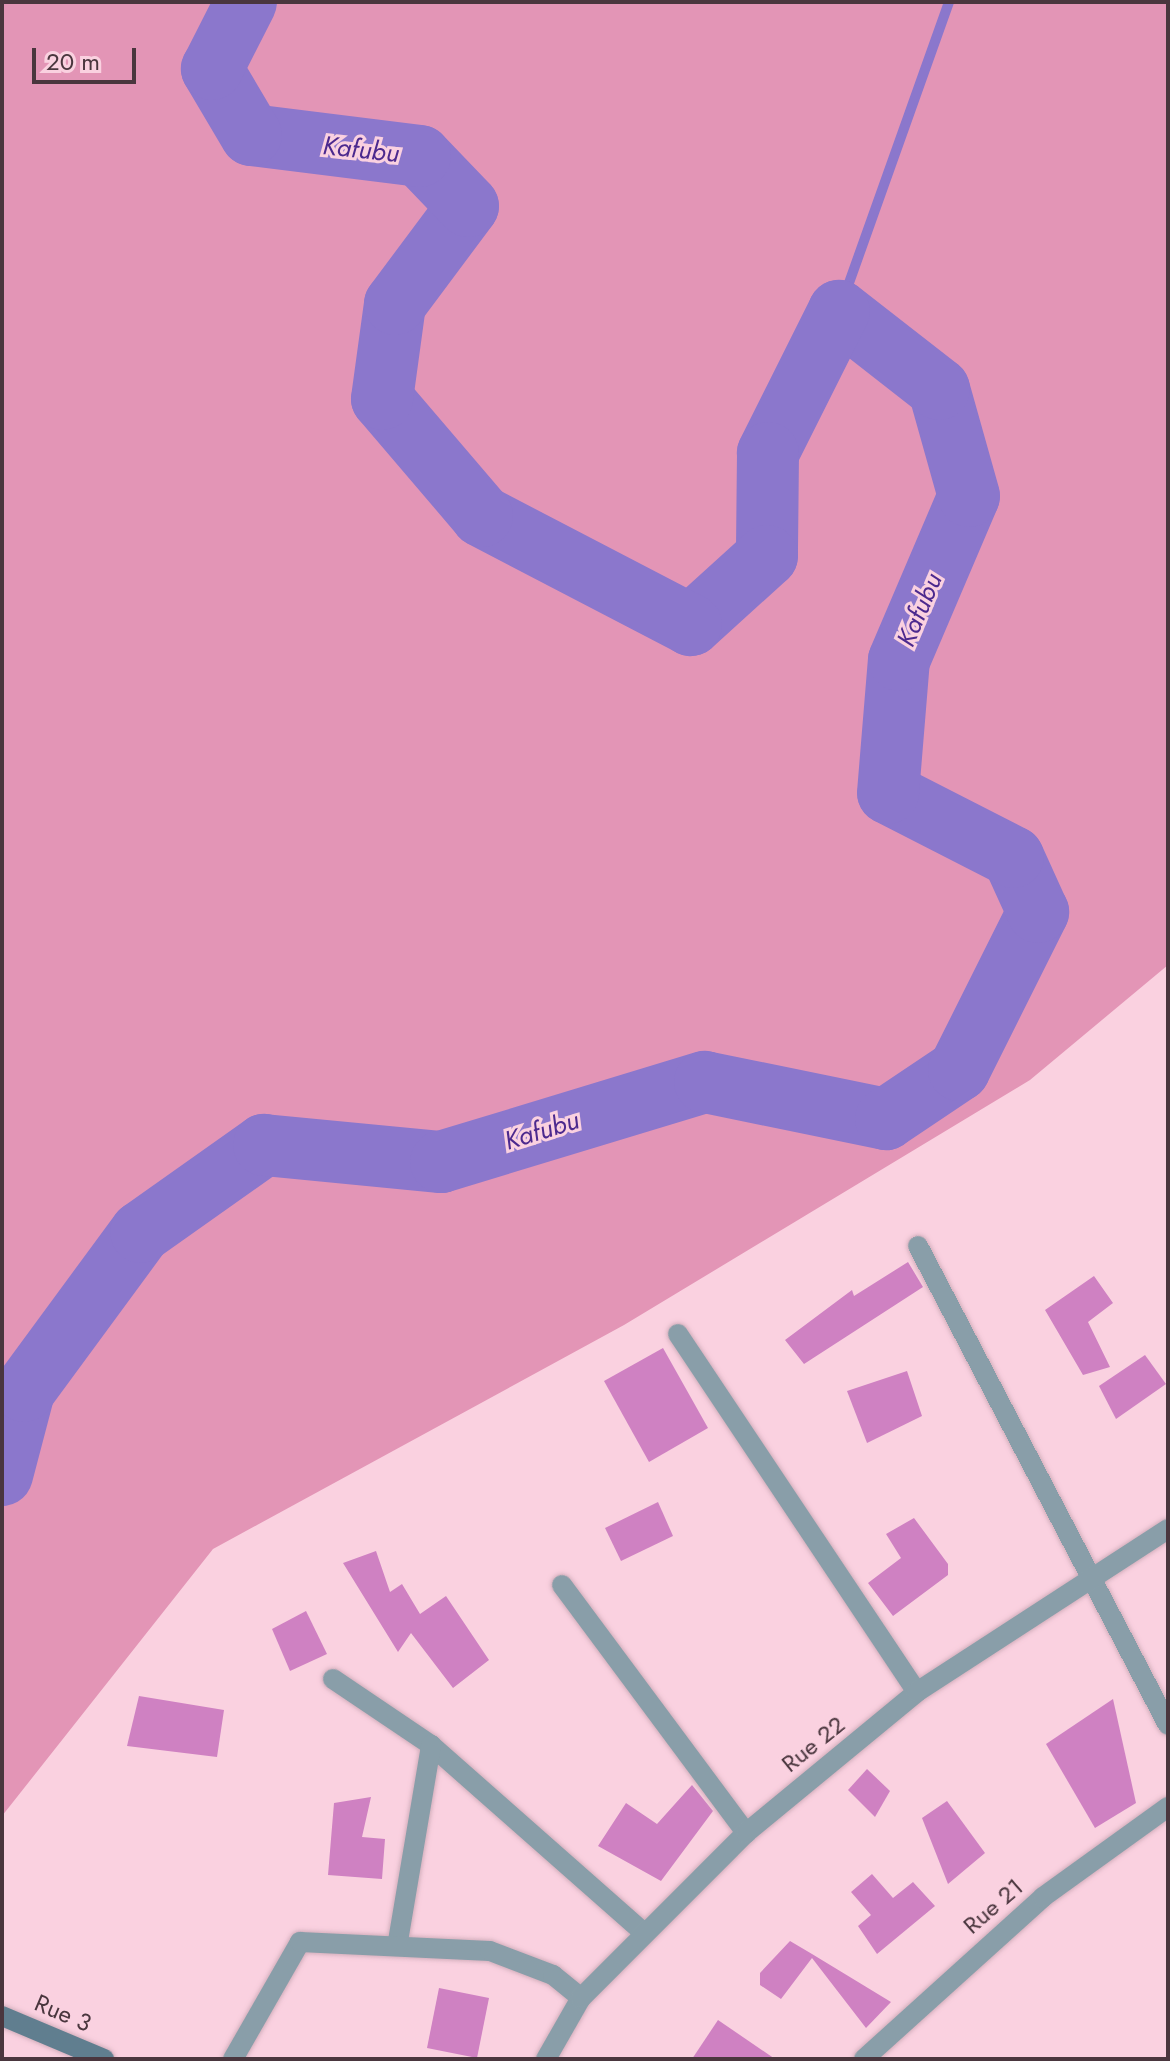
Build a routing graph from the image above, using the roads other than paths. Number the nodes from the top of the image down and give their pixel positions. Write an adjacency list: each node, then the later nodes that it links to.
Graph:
1 (918, 1246): 4 (street)
2 (678, 1334): 7 (street)
3 (1168, 1529): 4 (street, Rue 22)
4 (1089, 1582): 7 (street, Rue 22); 8 (street)
5 (562, 1585): 11 (street)
6 (333, 1679): 9 (street)
7 (917, 1692): 11 (street, Rue 22)
8 (1168, 1725)
9 (431, 1745): 12 (street); 13 (street)
10 (1168, 1807): 19 (street, Rue 21)
11 (746, 1833): 12 (street, Rue 22)
12 (643, 1932): 14 (street, Rue 22)
13 (398, 1941): 14 (street); 17 (street)
14 (581, 1998): 18 (street, Rue 22)
15 (2, 2016): 16 (street, Rue 3)
16 (104, 2059)
17 (233, 2059)
18 (546, 2059)
19 (864, 2059)

